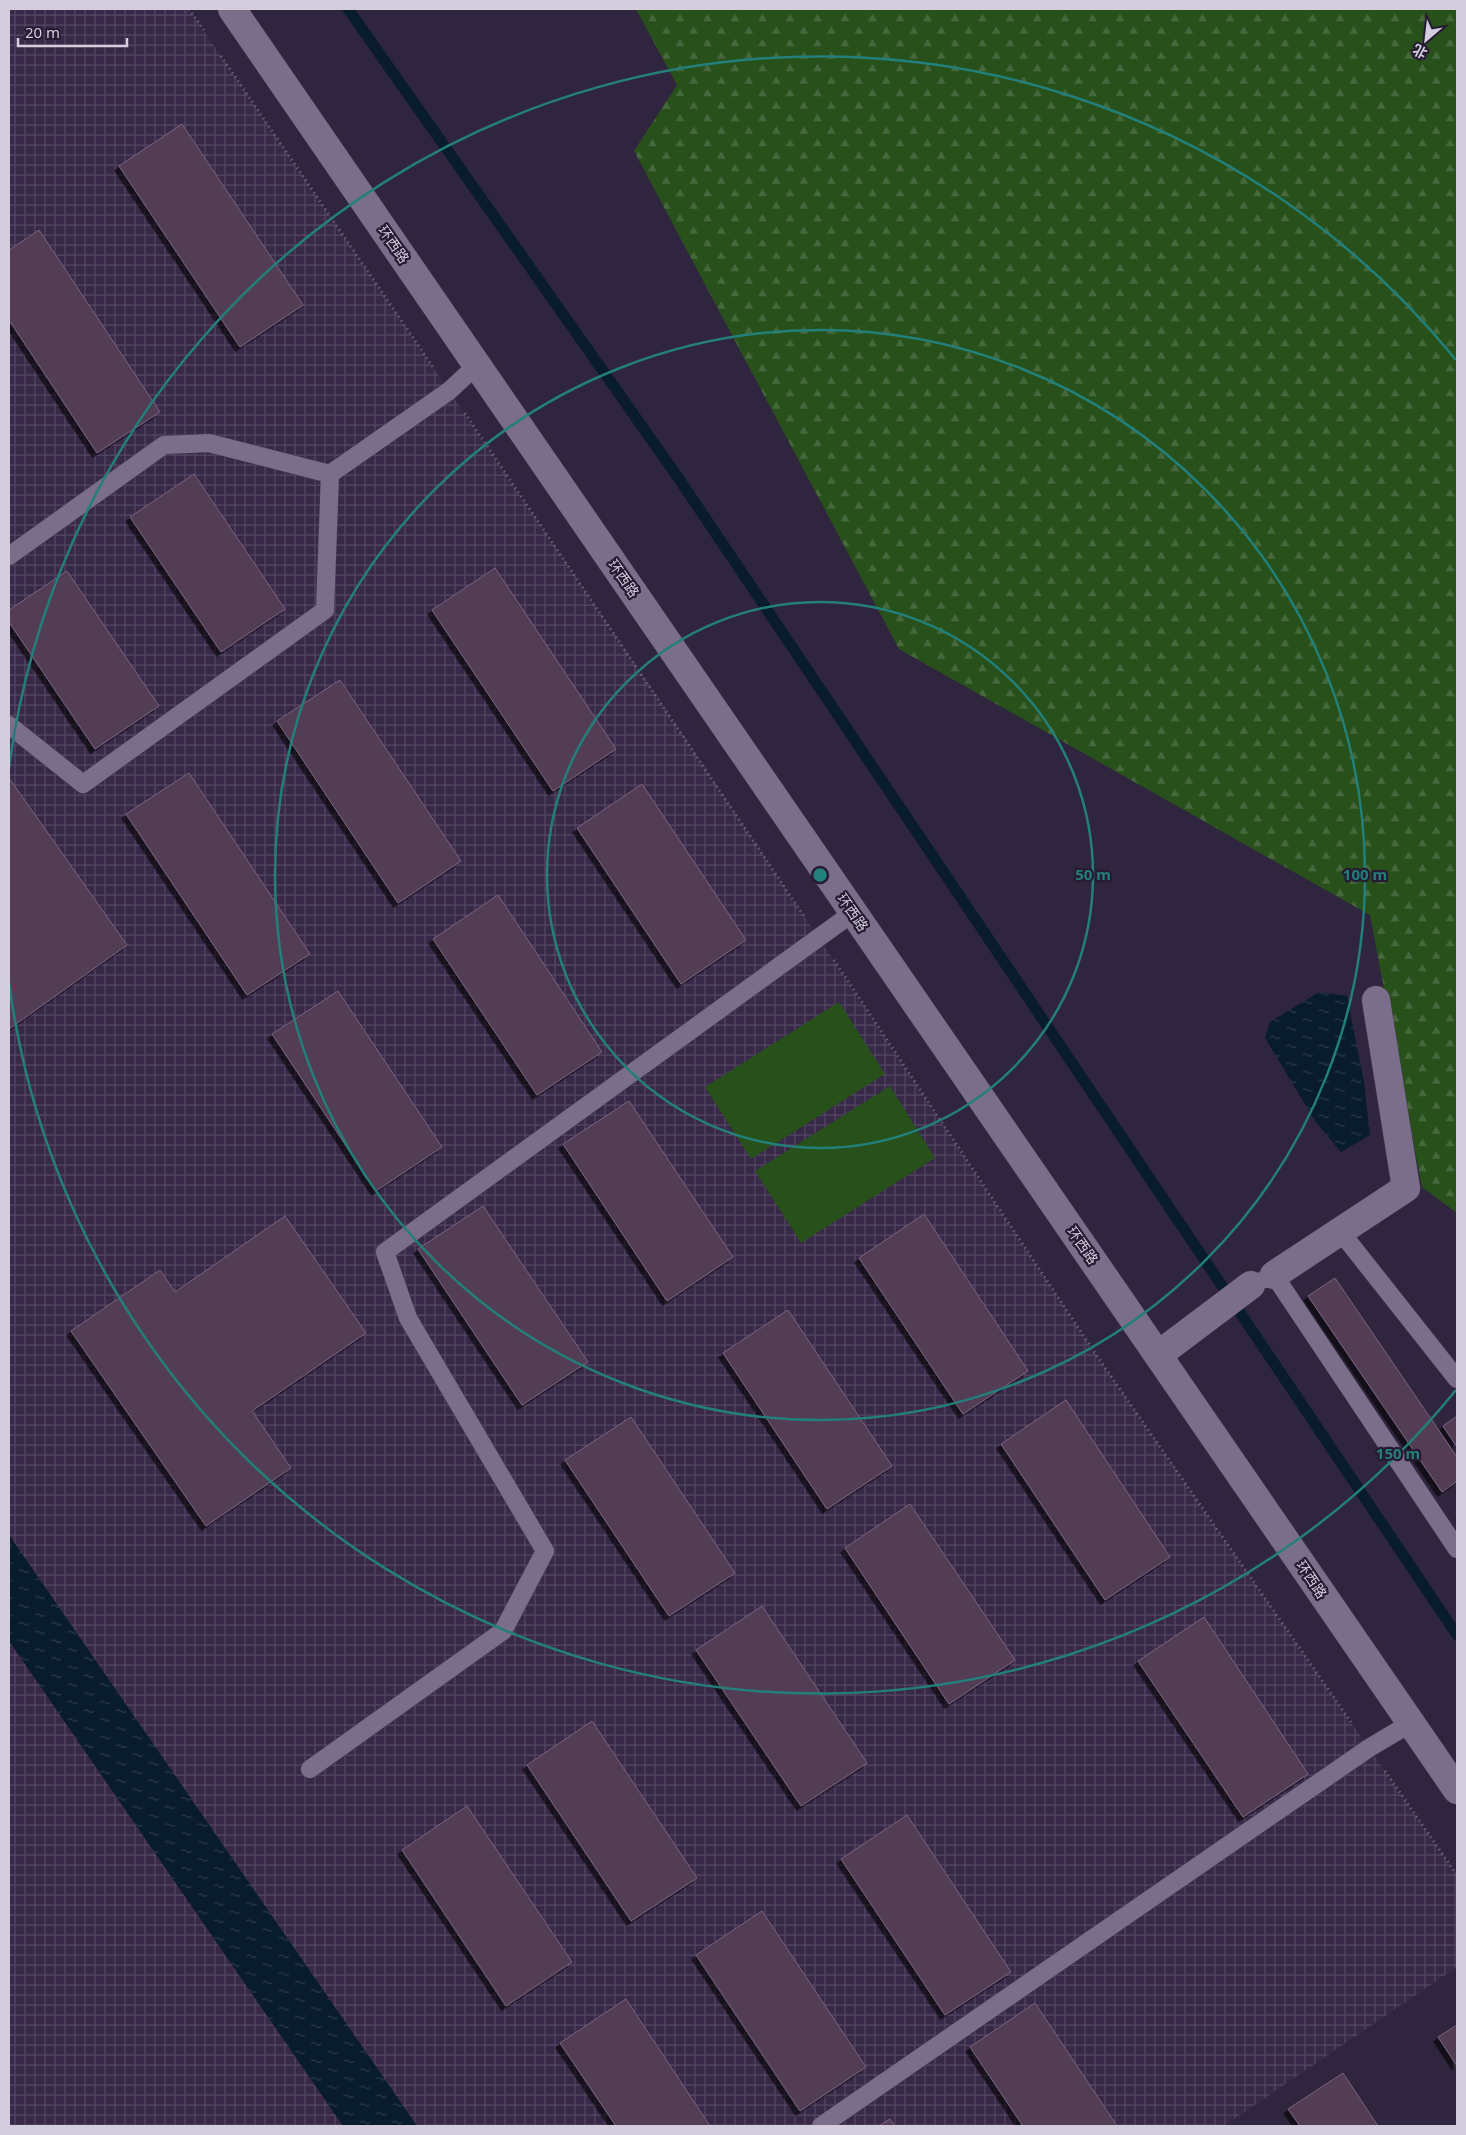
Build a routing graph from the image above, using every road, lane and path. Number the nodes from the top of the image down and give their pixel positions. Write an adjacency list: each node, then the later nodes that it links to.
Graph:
1 (232, 9): 2 (street, 环西路)
2 (478, 365): 3 (lane); 6 (street, 环西路)
3 (330, 474): 4 (lane); 5 (lane)
4 (9, 556)
5 (9, 725)
6 (854, 912): 10 (street, 环西路); 14 (lane)
7 (1376, 1000): 8 (street)
8 (1340, 1231): 9 (street); 11 (lane)
9 (1263, 1280): 10 (street); 12 (lane)
10 (1158, 1354): 13 (street, 环西路)
11 (1457, 1379)
12 (1457, 1550)
13 (1412, 1724): 15 (street, 环西路); 16 (lane)
14 (310, 1768)
15 (1457, 1790)
16 (821, 2126)

